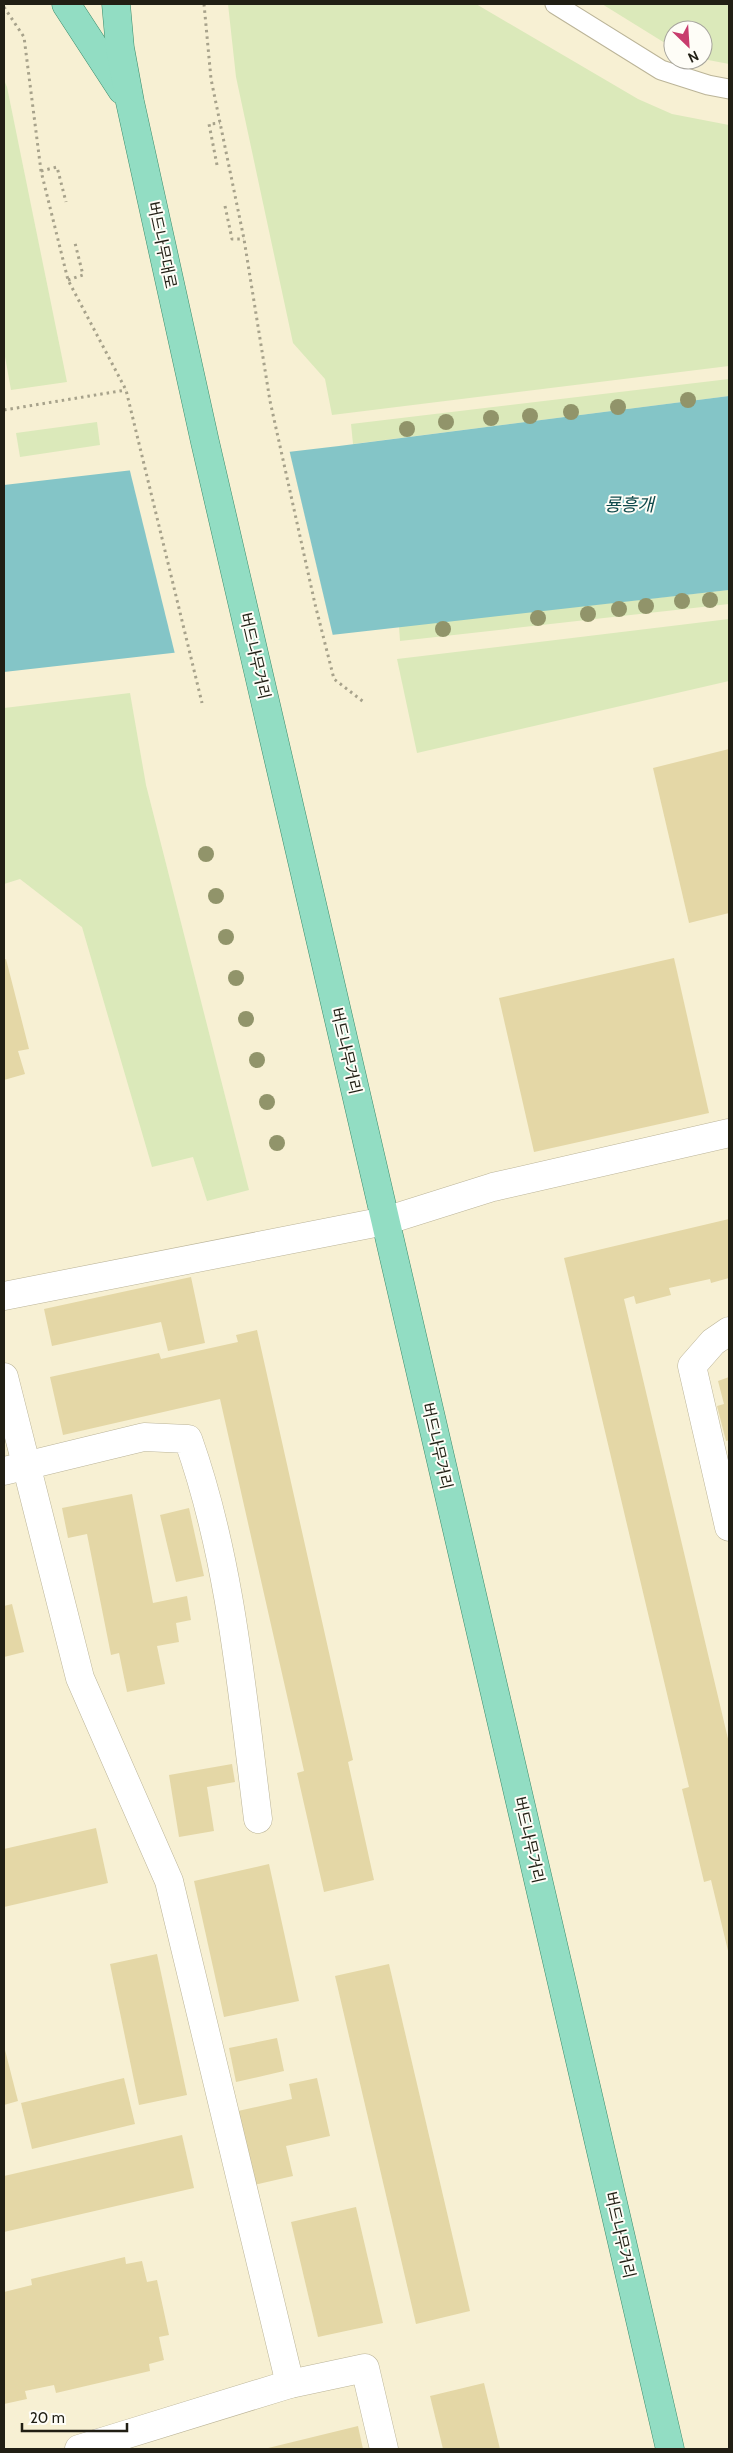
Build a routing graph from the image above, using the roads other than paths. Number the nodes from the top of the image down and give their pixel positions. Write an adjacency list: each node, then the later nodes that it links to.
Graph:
1 (66, 4): 7 (main road)
2 (104, 4): 5 (main road)
3 (116, 4): 5 (main road)
4 (556, 4): 6 (lane)
5 (120, 48): 7 (main road, 버드나무대로)
6 (729, 89)
7 (130, 102): 8 (main road, 버드나무대로)
8 (205, 442): 10 (main road, 버드나무거리)
9 (729, 1133): 10 (street)
10 (386, 1221): 11 (street); 20 (main road, 버드나무거리)
11 (4, 1296)
12 (729, 1331): 15 (street)
13 (4, 1377): 14 (street)
14 (15, 1468): 16 (street); 17 (street)
15 (729, 1527)
16 (258, 1819)
17 (290, 2384): 18 (street); 19 (street)
18 (79, 2449)
19 (384, 2449)
20 (670, 2449)

